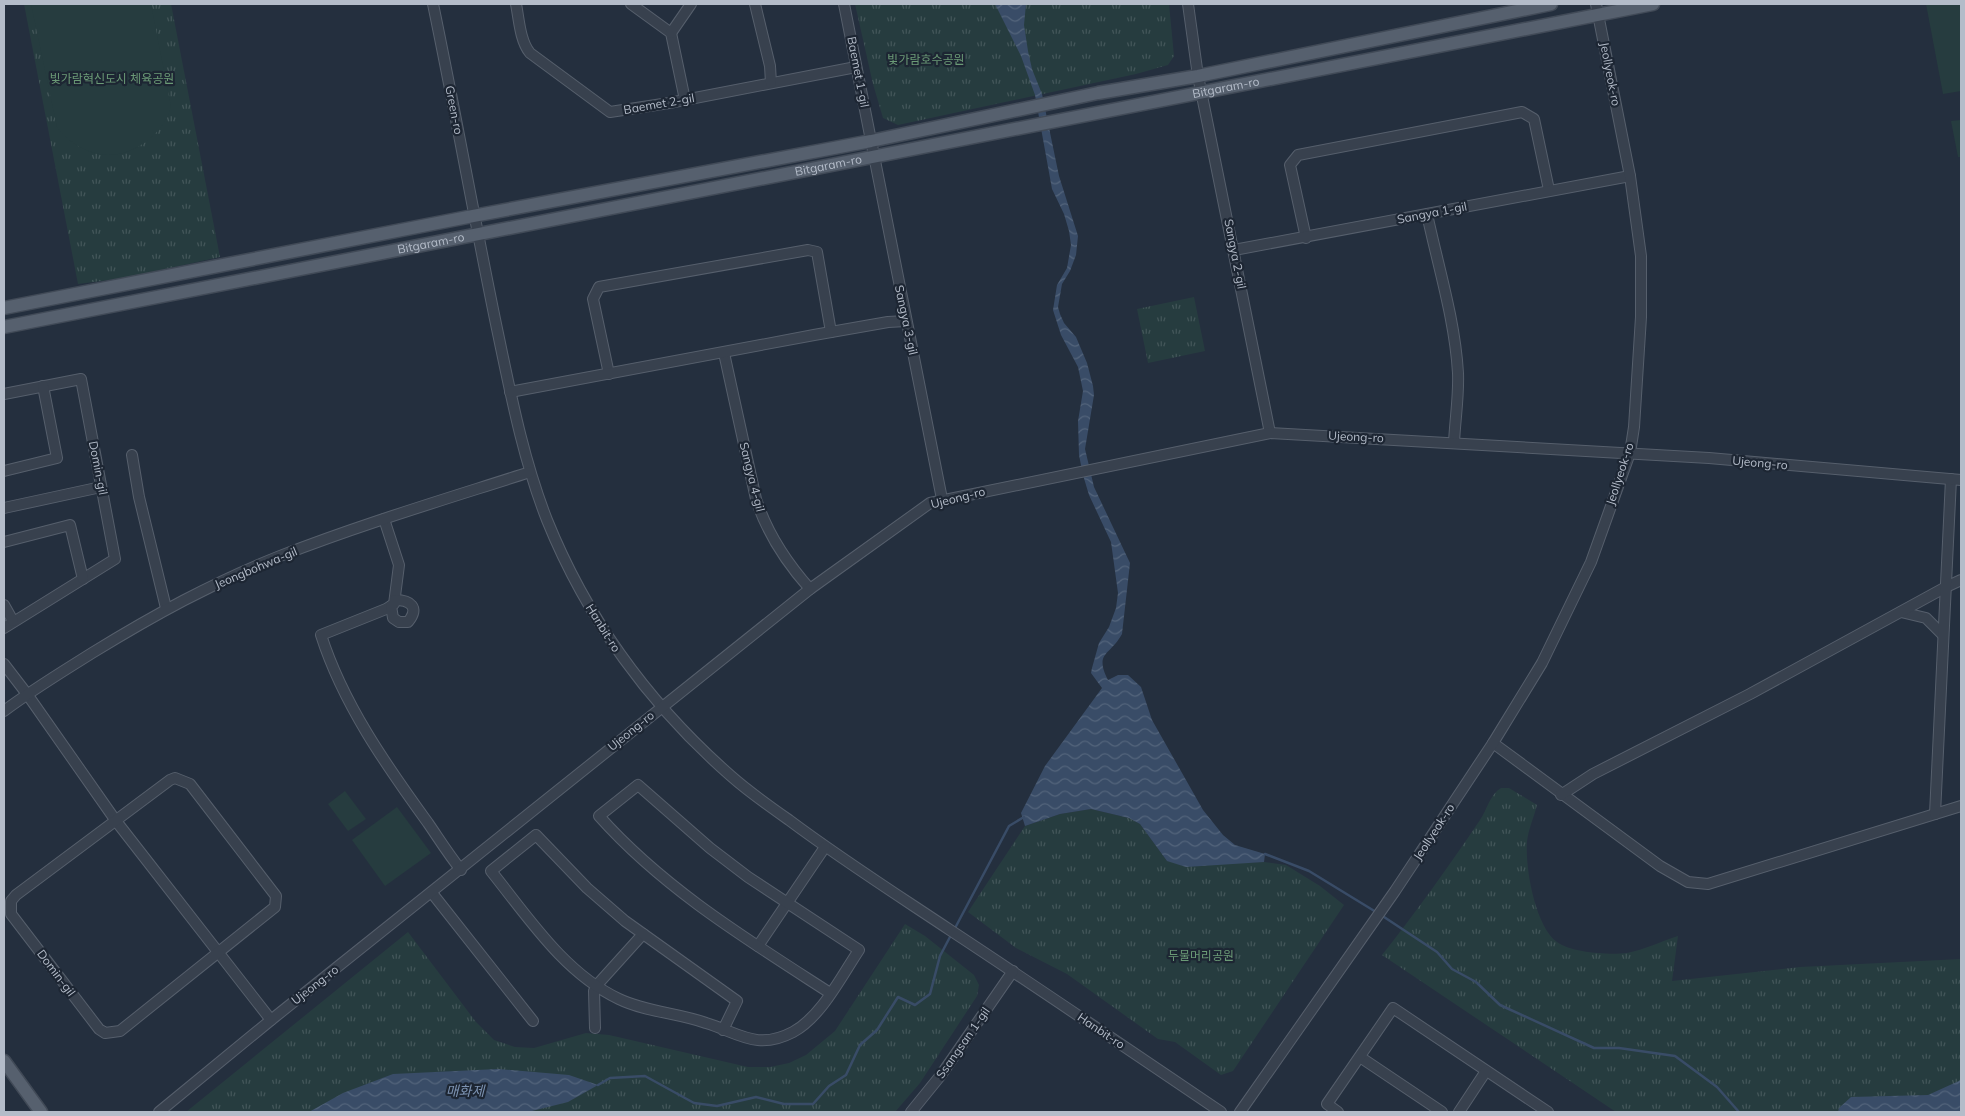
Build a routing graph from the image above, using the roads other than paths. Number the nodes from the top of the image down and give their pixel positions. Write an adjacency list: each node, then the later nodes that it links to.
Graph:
1 (434, 4): 22 (street, Green-ro)
2 (516, 4): 16 (street, Baemet 2-gil)
3 (631, 4): 11 (street)
4 (691, 4): 11 (street)
5 (755, 4): 14 (street)
6 (844, 4): 12 (street, Baemet 1-gil)
7 (1188, 4): 13 (street, Sangya 2-gil)
8 (1551, 4): 13 (main road, Bitgaram-ro)
9 (1653, 4): 10 (main road, Bitgaram-ro)
10 (1597, 9): 15 (main road, Bitgaram-ro); 19 (street, Jeollyeok-ro)
11 (671, 33): 16 (street)
12 (856, 66): 14 (street, Baemet 2-gil); 17 (street, Baemet 1-gil)
13 (1198, 76): 15 (street, Sangya 2-gil); 17 (main road, Bitgaram-ro)
14 (771, 83): 16 (street, Baemet 2-gil)
15 (1202, 92): 18 (main road, Bitgaram-ro); 25 (street, Sangya 2-gil)
16 (685, 100)
17 (871, 141): 18 (street, Sangya 3-gil); 22 (main road, Bitgaram-ro)
18 (874, 157): 23 (main road, Bitgaram-ro); 27 (street, Sangya 3-gil)
19 (1630, 176): 20 (street, Sangya 1-gil); 37 (street, Jeollyeok-ro)
20 (1549, 190): 21 (street, Sangya 1-gil); 24 (street)
21 (1427, 214): 24 (street, Sangya 1-gil); 36 (street)
22 (473, 216): 23 (street, Hanbit-ro); 26 (main road, Bitgaram-ro)
23 (477, 235): 28 (main road, Bitgaram-ro); 33 (street, Hanbit-ro)
24 (1306, 238): 25 (street, Sangya 1-gil)
25 (1234, 250): 35 (street, Sangya 2-gil)
26 (4, 308)
27 (906, 321): 29 (street); 43 (street, Sangya 3-gil)
28 (4, 327)
29 (831, 332): 30 (street); 31 (street)
30 (724, 352): 31 (street); 50 (street, Sangya 4-gil)
31 (609, 374): 33 (street)
32 (43, 386): 34 (street, Domin-gil); 39 (street); 42 (street, Domin-gil)
33 (510, 392): 40 (street, Hanbit-ro)
34 (4, 394)
35 (1270, 432): 36 (street, Ujeong-ro); 43 (street, Ujeong-ro)
36 (1454, 443): 37 (street, Ujeong-ro)
37 (1630, 453): 41 (street, Ujeong-ro); 61 (street, Jeollyeok-ro)
38 (132, 455): 52 (street)
39 (4, 471)
40 (530, 472): 45 (street, Jeongbohwa-gil); 59 (street, Hanbit-ro)
41 (1956, 480): 49 (street)
42 (101, 487): 44 (street); 47 (street, Domin-gil)
43 (942, 499): 50 (street, Ujeong-ro)
44 (4, 508)
45 (384, 518): 52 (street, Jeongbohwa-gil); 67 (street)
46 (4, 542): 47 (street)
47 (83, 579): 54 (street, Domin-gil)
48 (1961, 580): 49 (street)
49 (1946, 587): 53 (street); 56 (street)
50 (810, 589): 59 (street, Ujeong-ro)
51 (4, 605): 54 (street)
52 (166, 608): 58 (street, Jeongbohwa-gil)
53 (1901, 612): 56 (street); 62 (street)
54 (13, 621): 55 (street, Domin-gil)
55 (4, 628)
56 (1942, 634): 64 (street)
57 (4, 664): 58 (street)
58 (27, 694): 60 (street, Jeongbohwa-gil); 65 (street)
59 (662, 706): 66 (street, Hanbit-ro); 67 (street, Ujeong-ro)
60 (4, 711)
61 (1493, 743): 62 (street); 87 (street, Jeollyeok-ro)
62 (1561, 795): 64 (street)
63 (1961, 806): 64 (street)
64 (1935, 814)
65 (116, 821): 72 (street); 72 (street, Domin-gil); 72 (street, Domin-gil)
66 (825, 847): 69 (street); 73 (street, Hanbit-ro)
67 (461, 870): 68 (street, Ujeong-ro)
68 (432, 893): 76 (street, Ujeong-ro); 77 (street)
69 (787, 903): 71 (street); 71 (street); 75 (street)
70 (643, 934): 74 (street); 74 (street); 79 (street)
71 (758, 946): 75 (street)
72 (220, 952): 76 (street)
73 (1013, 971): 85 (street, Ssangsan 1-gil); 86 (street, Hanbit-ro)
74 (597, 985): 78 (street); 79 (street)
75 (830, 993): 79 (street)
76 (272, 1020): 84 (street, Ujeong-ro)
77 (533, 1021)
78 (595, 1028)
79 (723, 1030)
80 (1360, 1057): 82 (street); 88 (street); 89 (street)
81 (4, 1062): 83 (main road)
82 (1486, 1070): 90 (street); 91 (street)
83 (40, 1112)
84 (159, 1112)
85 (911, 1112)
86 (1221, 1112)
87 (1240, 1112)
88 (1338, 1112)
89 (1442, 1112)
90 (1459, 1112)
91 (1548, 1112)

